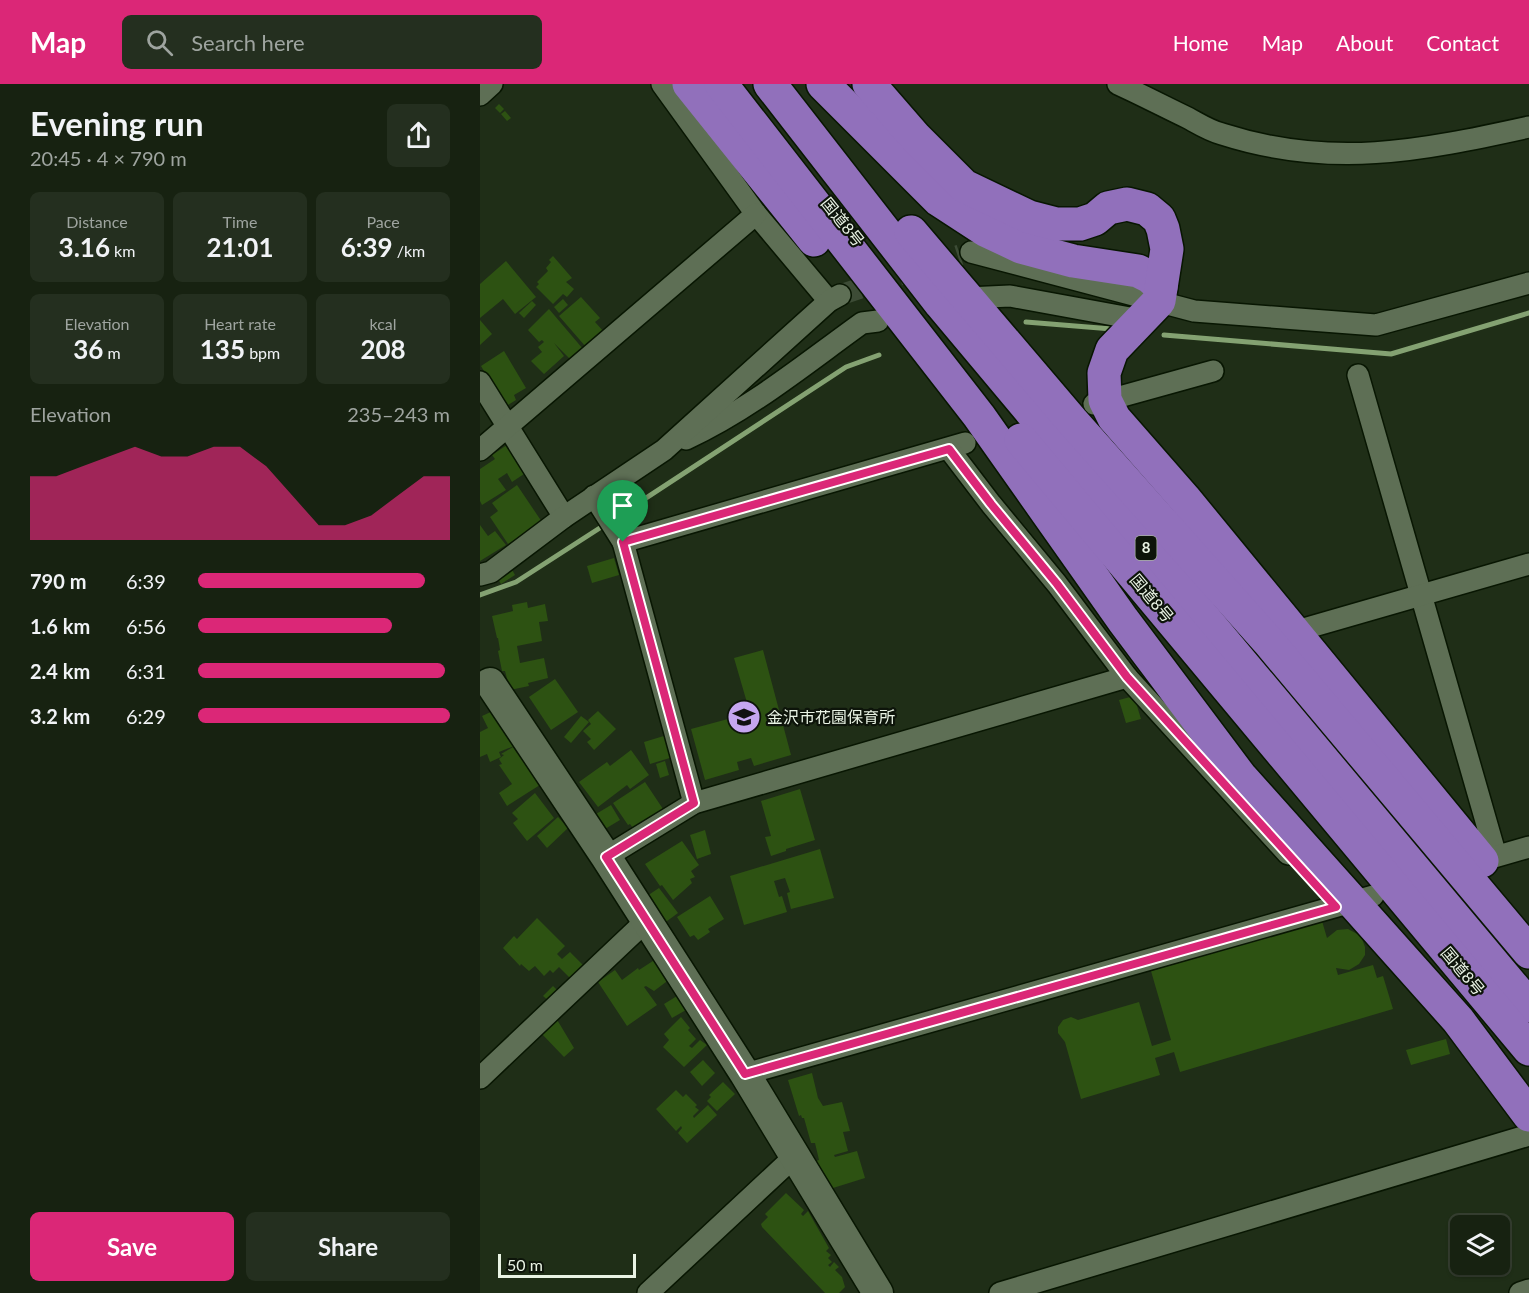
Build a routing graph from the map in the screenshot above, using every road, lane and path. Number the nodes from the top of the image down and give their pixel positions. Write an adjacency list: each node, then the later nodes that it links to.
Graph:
1 (492, 84): 10 (street)
2 (662, 84): 13 (street)
3 (689, 84): 17 (highway)
4 (721, 84): 26 (highway)
5 (737, 84): 43 (highway, 国道8号 / 8)
6 (770, 84): 11 (highway, 国道8号 / 8)
7 (823, 84): 16 (highway)
8 (869, 84): 16 (highway)
9 (1118, 84): 12 (street)
10 (480, 95)
11 (799, 124): 15 (highway); 42 (highway, 国道8号 / 8)
12 (1529, 127)
13 (756, 214): 22 (street); 24 (street)
14 (1529, 283): 16 (street)
15 (967, 298): 16 (street); 38 (highway)
16 (1154, 303): 21 (highway)
17 (878, 321): 24 (street); 26 (highway)
18 (1213, 371): 21 (street)
19 (1358, 375): 31 (street)
20 (480, 382): 22 (street)
21 (1098, 402): 32 (highway)
22 (508, 427): 23 (street); 27 (street)
23 (480, 450)
24 (664, 450): 25 (street)
25 (594, 496): 27 (street); 28 (street)
26 (1036, 496): 39 (highway)
27 (564, 517): 30 (street)
28 (616, 529): 33 (street); 35 (street)
29 (1529, 564): 31 (street)
30 (480, 575)
31 (1421, 594): 32 (street); 38 (street)
32 (1293, 632): 38 (highway)
33 (1127, 677): 35 (street); 39 (street)
34 (483, 681): 37 (street)
35 (694, 803): 37 (street)
36 (1529, 847): 38 (street)
37 (606, 857): 40 (street)
38 (1473, 864): 41 (highway)
39 (1355, 902): 44 (street); 46 (highway)
40 (647, 920): 44 (street); 45 (street)
41 (1529, 952)
42 (1529, 1006)
43 (1529, 1049)
44 (745, 1074): 48 (street)
45 (480, 1078)
46 (1529, 1116)
47 (1529, 1135): 52 (street)
48 (795, 1156): 50 (street); 51 (street)
49 (1529, 1290): 53 (street)
50 (648, 1293)
51 (879, 1293)
52 (1000, 1293)
53 (1520, 1293)

